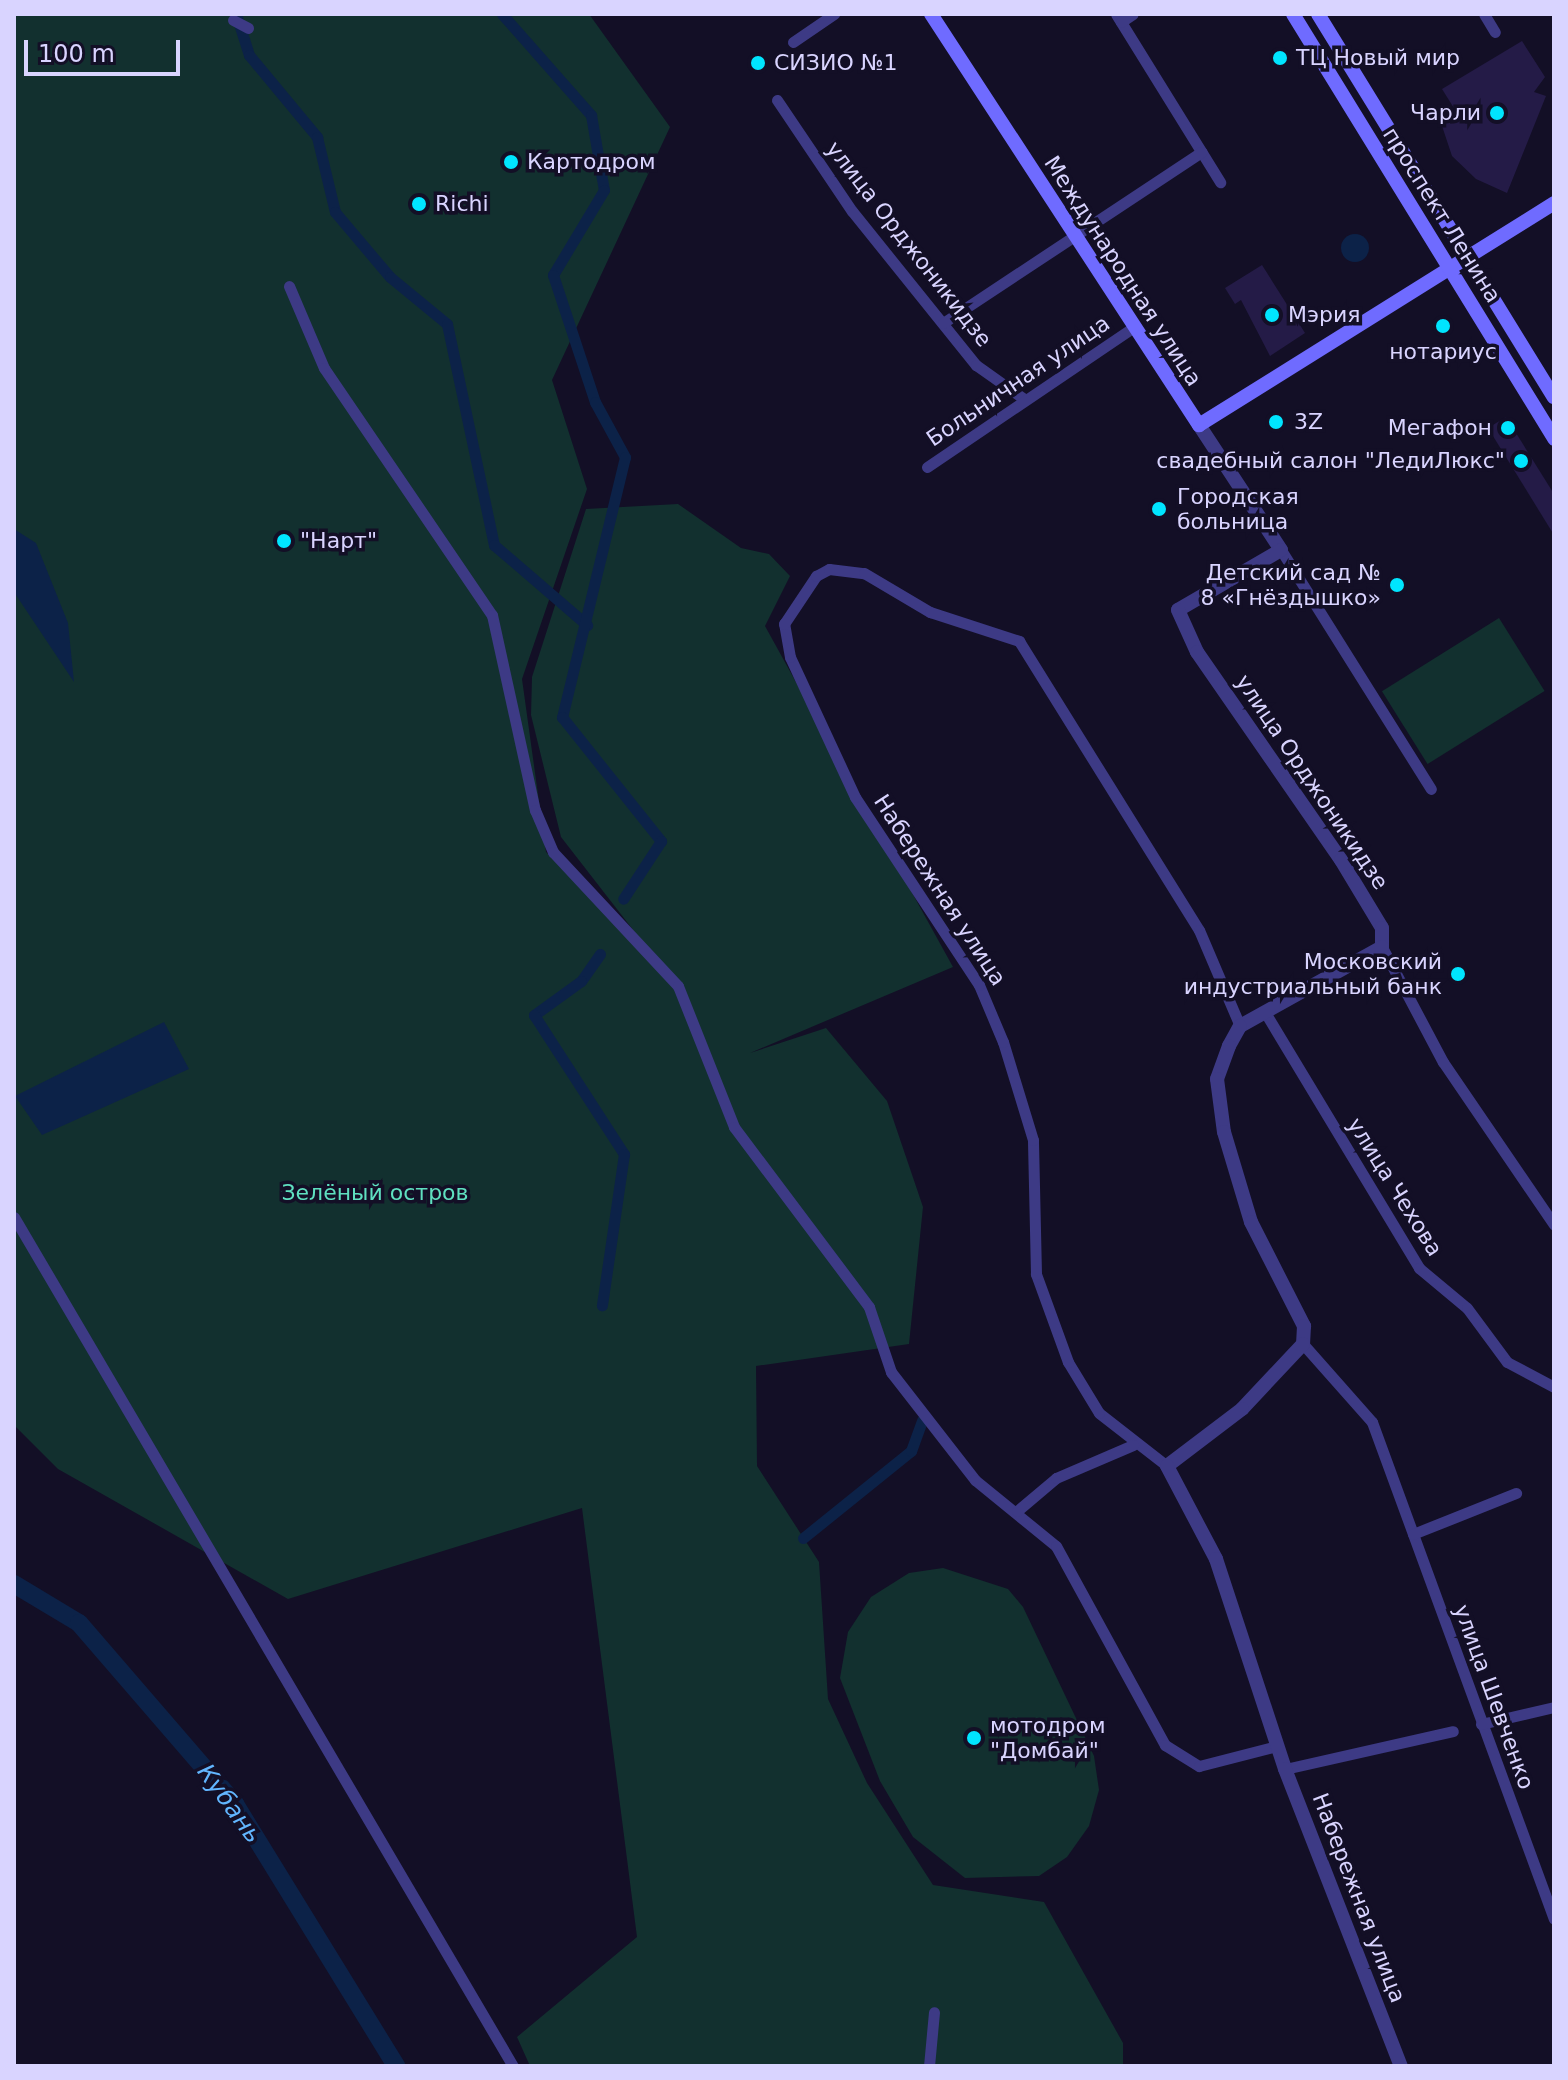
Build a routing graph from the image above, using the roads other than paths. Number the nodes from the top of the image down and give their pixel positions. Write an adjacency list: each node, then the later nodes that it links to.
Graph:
1 (834, 14): 11 (street)
2 (931, 14): 16 (main road, Международная улица)
3 (1133, 14): 7 (street)
4 (1293, 14): 18 (main road, проспект Ленина)
5 (1318, 14): 17 (main road, проспект Ленина)
6 (1484, 14): 10 (street)
7 (1118, 18): 13 (street)
8 (233, 20): 9 (street)
9 (248, 28)
10 (1495, 32)
11 (793, 42)
12 (777, 100): 20 (street, улица Орджоникидзе)
13 (1201, 152): 14 (street); 16 (street)
14 (1220, 182)
15 (1554, 203): 17 (main road)
16 (1074, 238): 20 (street); 21 (main road, Международная улица)
17 (1467, 255): 18 (main road); 22 (main road, проспект Ленина)
18 (1449, 267): 24 (main road); 25 (main road, проспект Ленина)
19 (289, 286): 39 (street)
20 (943, 323): 23 (street, улица Орджоникидзе)
21 (1132, 328): 23 (street, Больничная улица); 24 (main road, Международная улица)
22 (1554, 397)
23 (1024, 399): 26 (street, Больничная улица)
24 (1199, 425): 27 (street, Международная улица)
25 (1554, 439)
26 (927, 467)
27 (1281, 550): 28 (street, Международная улица); 29 (street, улица Орджоникидзе)
28 (1431, 789)
29 (1382, 947): 30 (street); 33 (street, улица Орджоникидзе)
30 (1266, 1014): 31 (street); 35 (street, улица Чехова)
31 (1240, 1026): 34 (street); 36 (street, Набережная улица)
32 (14, 1217): 48 (street)
33 (1554, 1225)
34 (1303, 1344): 37 (street); 40 (street, улица Шевченко)
35 (1554, 1387)
36 (1133, 1445): 37 (street, Набережная улица); 39 (street)
37 (1167, 1466): 44 (street, Набережная улица)
38 (1516, 1493): 40 (street)
39 (1017, 1511): 44 (street)
40 (1413, 1534): 42 (street, улица Шевченко)
41 (1554, 1707): 42 (street)
42 (1481, 1724): 46 (street, улица Шевченко)
43 (1453, 1731): 45 (street)
44 (1277, 1746): 45 (street, Набережная улица)
45 (1285, 1769): 50 (street, Набережная улица)
46 (1554, 1919)
47 (934, 2012): 49 (street)
48 (513, 2066)
49 (929, 2066)
50 (1401, 2066)

